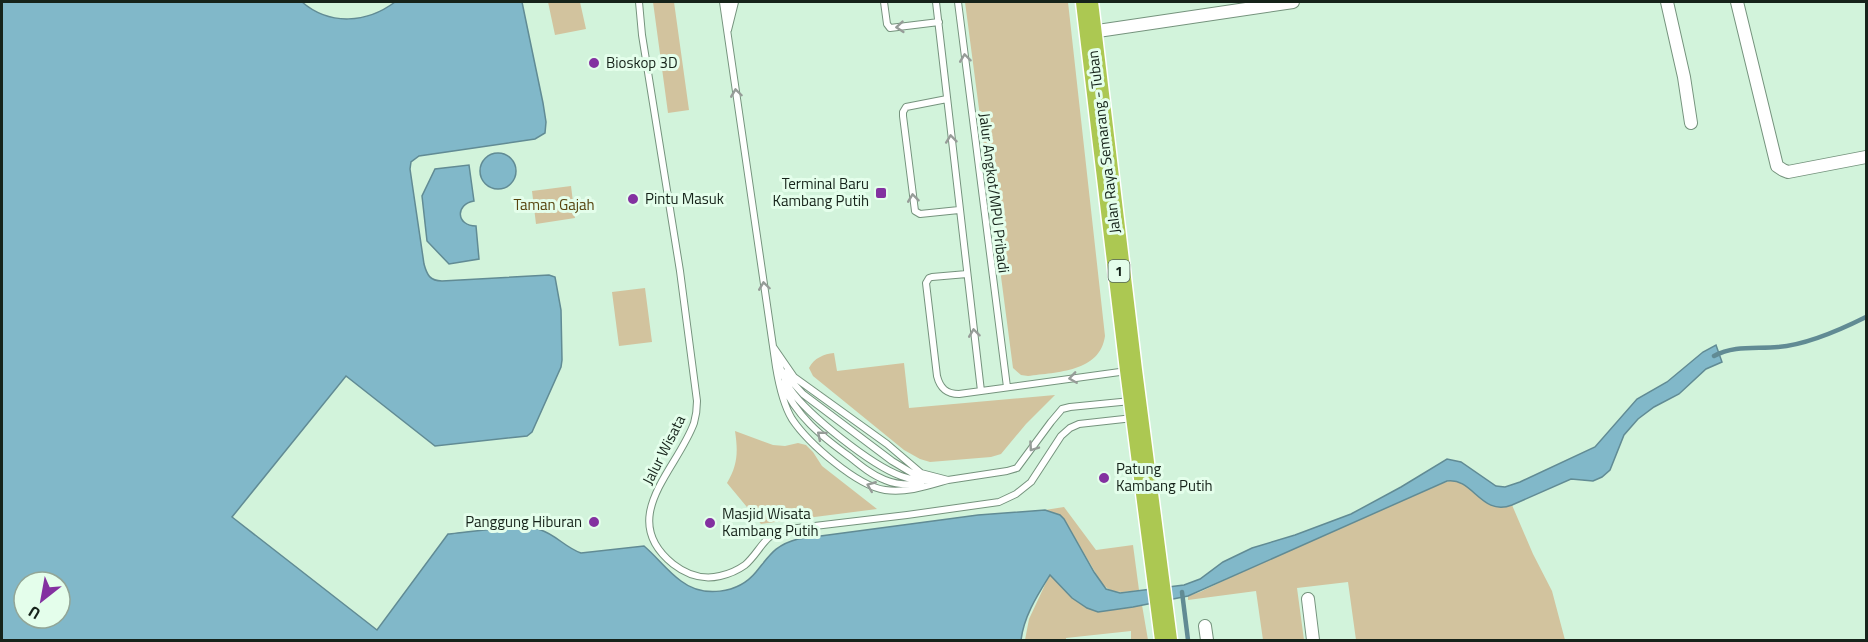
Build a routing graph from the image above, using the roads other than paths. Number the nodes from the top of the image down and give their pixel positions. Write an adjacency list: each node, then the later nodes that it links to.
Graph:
1 (639, 2): 22 (lane, Jalur Wisata)
2 (728, 2): 12 (lane); 12 (lane)
3 (884, 2): 10 (lane, one-way to 3)
4 (936, 2): 10 (lane)
5 (958, 2): 20 (lane, Jalur Angkot/MPU Pribadi, one-way to 5)
6 (1087, 2): 11 (highway, Jalan Raya Semarang - Tuban / 1)
7 (1293, 2): 11 (street)
8 (1667, 2): 14 (street)
9 (1737, 2): 15 (street)
10 (939, 22): 13 (lane)
11 (1091, 32): 19 (highway, Jalan Raya Semarang - Tuban / 1)
12 (727, 33): 18 (lane, one-way to 12)
13 (947, 99): 16 (lane, one-way to 13); 16 (lane, one-way to 13)
14 (1691, 123)
15 (1866, 158)
16 (959, 210): 17 (lane)
17 (967, 273): 21 (lane, one-way to 17); 21 (lane)
18 (772, 344): 23 (lane); 23 (lane); 23 (lane); 23 (lane, one-way to 18); 23 (lane, one-way to 18)
19 (1131, 370): 20 (lane, one-way to 20); 22 (highway, Jalan Raya Semarang - Tuban / 1)
20 (1007, 387): 21 (lane)
21 (981, 391)
22 (1136, 409): 23 (lane, one-way to 23); 26 (highway, Jalan Raya Semarang - Tuban / 1)
23 (948, 480)
24 (1308, 599): 28 (street)
25 (1205, 626): 27 (street)
26 (1165, 637)
27 (1207, 640)
28 (1313, 640)

